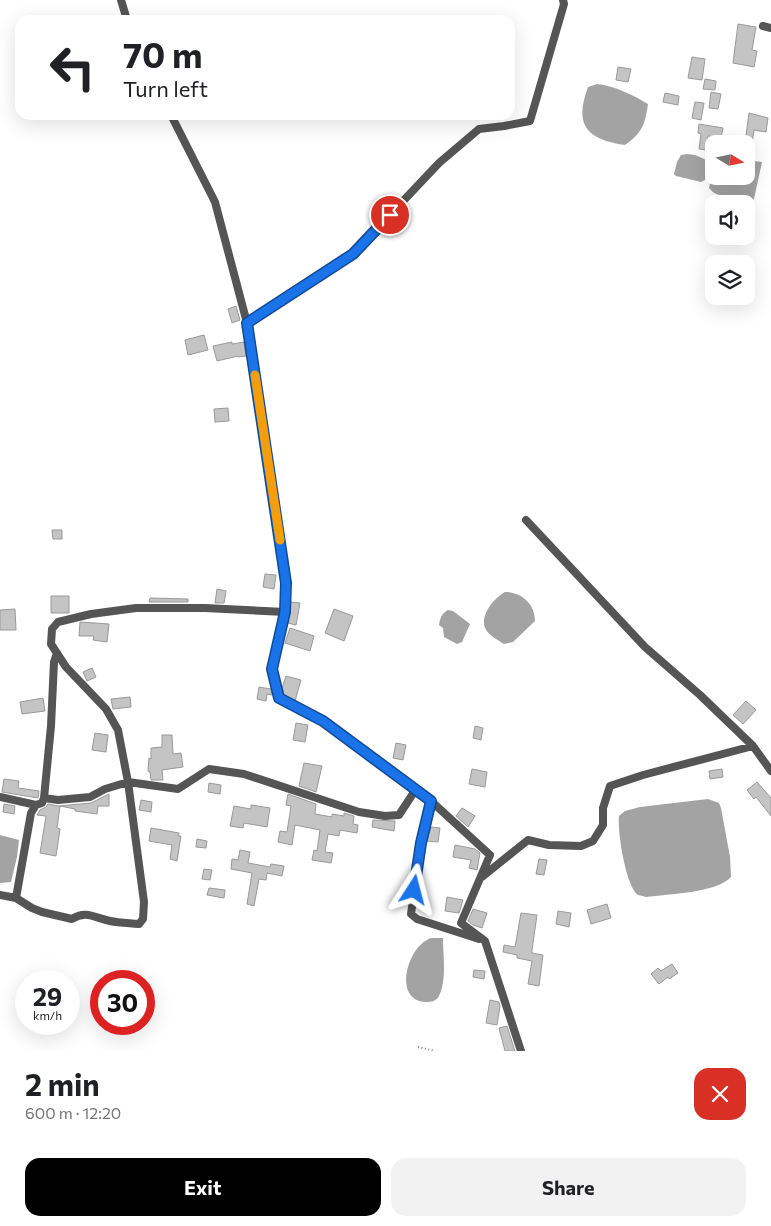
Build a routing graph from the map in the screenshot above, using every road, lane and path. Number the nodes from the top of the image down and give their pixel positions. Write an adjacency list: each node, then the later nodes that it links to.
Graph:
1 (121, 0): 3 (street)
2 (563, 0): 5 (street)
3 (125, 15)
4 (174, 120): 5 (street)
5 (247, 323): 7 (street)
6 (526, 520): 9 (street)
7 (285, 612): 8 (street); 12 (street)
8 (57, 653): 11 (street); 14 (street)
9 (753, 746): 10 (street); 17 (street)
10 (771, 771)
11 (128, 782): 12 (street); 14 (street); 19 (street)
12 (416, 789): 15 (street)
13 (0, 797): 16 (street)
14 (44, 798): 16 (street)
15 (431, 801): 17 (street); 20 (street)
16 (36, 805): 19 (street)
17 (481, 878): 20 (street)
18 (0, 895): 19 (street)
19 (16, 898)
20 (485, 941): 23 (street)
21 (418, 1046): 22 (path)
22 (435, 1051)
23 (521, 1051)

